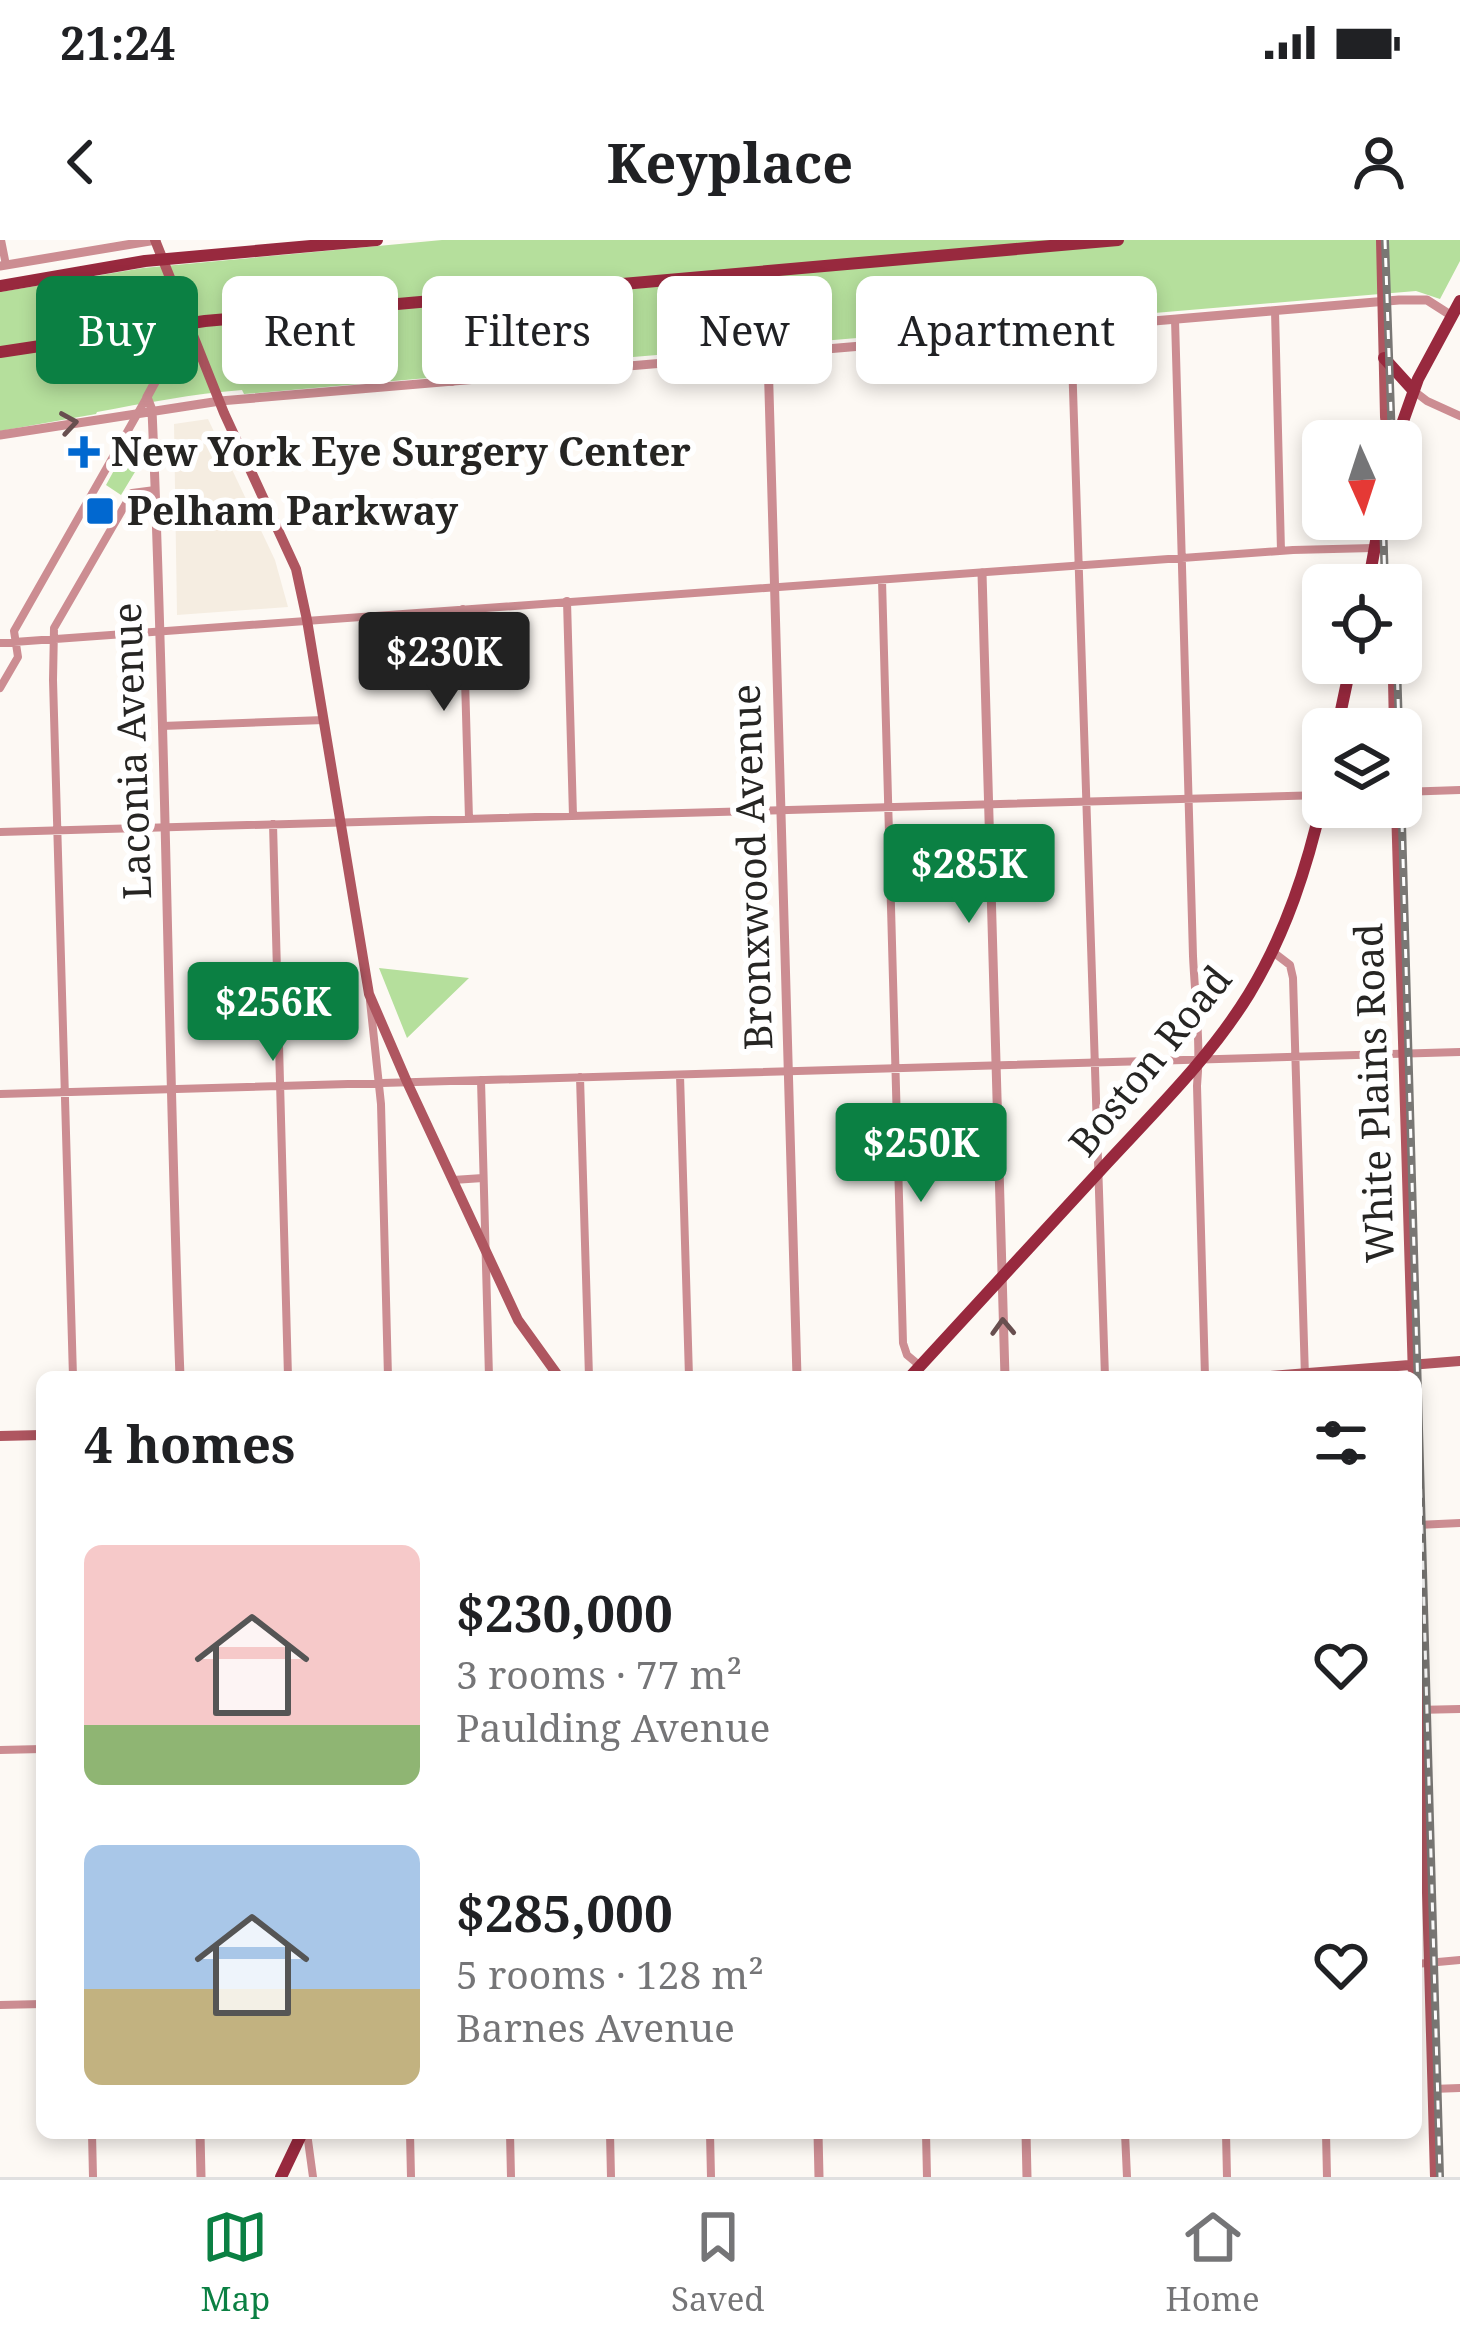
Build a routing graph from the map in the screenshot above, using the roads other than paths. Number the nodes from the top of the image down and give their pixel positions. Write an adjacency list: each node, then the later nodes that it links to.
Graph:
1 (2, 240): 7 (street)
2 (155, 240): 6 (main road); 7 (street)
3 (377, 240): 6 (main road)
4 (1118, 240): 9 (main road)
5 (1381, 240): 13 (main road)
6 (162, 260): 8 (main road); 10 (main road)
7 (3, 265)
8 (168, 276)
9 (633, 283)
10 (0, 286)
11 (1460, 301): 18 (main road)
12 (422, 302): 17 (main road)
13 (1382, 302): 14 (street); 18 (street); 22 (main road)
14 (1275, 311): 15 (street); 39 (street)
15 (1174, 320): 16 (street); 40 (street)
16 (1157, 321)
17 (198, 322)
18 (1452, 324): 27 (main road)
19 (36, 346): 21 (main road)
20 (198, 349): 29 (main road)
21 (0, 352)
22 (1384, 358): 27 (main road); 33 (main road)
23 (154, 384): 28 (street)
24 (428, 384): 29 (street)
25 (768, 384): 45 (street, Bronxwood Avenue)
26 (1074, 384): 42 (street)
27 (1413, 390): 32 (street); 34 (main road)
28 (147, 397): 30 (street, Laconia Avenue); 31 (street)
29 (220, 401): 30 (street); 48 (main road)
30 (152, 410): 31 (street); 36 (street, Laconia Avenue)
31 (138, 412): 35 (street, one-way to 31); 51 (street)
32 (1460, 416)
33 (1390, 420)
34 (1401, 420)
35 (0, 435)
36 (155, 490): 49 (street, Laconia Avenue); 50 (street)
37 (1376, 540): 38 (main road)
38 (1375, 548): 39 (street); 41 (main road)
39 (1281, 551): 40 (street)
40 (1181, 558): 42 (street); 59 (street)
41 (1372, 564)
42 (1080, 565): 43 (street); 60 (street)
43 (982, 573): 44 (street); 61 (street)
44 (882, 580): 45 (street); 62 (street)
45 (775, 586): 46 (street); 63 (street, Bronxwood Avenue)
46 (567, 601): 47 (street); 64 (street)
47 (463, 609): 48 (street); 65 (street)
48 (307, 620): 49 (street); 54 (main road)
49 (160, 631): 50 (street); 55 (street, Laconia Avenue)
50 (53, 639): 51 (street); 71 (street)
51 (16, 642): 52 (street); 53 (street)
52 (0, 644)
53 (0, 688)
54 (324, 720): 55 (street); 66 (main road)
55 (162, 726): 68 (street, Laconia Avenue)
56 (1460, 790): 57 (street)
57 (1422, 791)
58 (1302, 797): 59 (street)
59 (1188, 799): 60 (street); 78 (street)
60 (1088, 802): 61 (street); 79 (street)
61 (988, 804): 62 (street); 80 (street)
62 (888, 807): 63 (street); 81 (street)
63 (781, 810): 64 (street); 82 (street, Bronxwood Avenue)
64 (573, 816): 65 (street)
65 (469, 819): 66 (street)
66 (340, 822): 67 (street); 74 (main road)
67 (273, 824): 68 (street); 88 (street)
68 (165, 827): 71 (street); 89 (street, Laconia Avenue)
69 (1315, 828): 73 (main road, Boston Road)
70 (1397, 828): 76 (main road, White Plains Road)
71 (57, 830): 72 (street); 90 (street)
72 (0, 832)
73 (1273, 952): 77 (street); 78 (main road, Boston Road)
74 (369, 994): 86 (main road); 87 (street)
75 (1460, 1052): 76 (street)
76 (1403, 1054): 77 (street); 113 (main road, White Plains Road)
77 (1295, 1058): 78 (street); 112 (street)
78 (1201, 1059): 79 (street); 92 (main road, Boston Road); 111 (street)
79 (1096, 1063): 80 (street); 92 (street)
80 (996, 1066): 81 (street); 96 (street)
81 (896, 1069): 82 (street); 98 (street)
82 (788, 1072): 83 (street); 107 (street, Bronxwood Avenue)
83 (680, 1075): 84 (street); 106 (street)
84 (580, 1078): 85 (street); 105 (street)
85 (481, 1080): 86 (street); 93 (street)
86 (407, 1082): 87 (street); 94 (main road)
87 (378, 1083): 88 (street); 102 (street)
88 (280, 1086): 89 (street); 101 (street)
89 (170, 1089): 90 (street); 100 (street, Laconia Avenue)
90 (65, 1092): 91 (street); 99 (street)
91 (0, 1094)
92 (1099, 1172): 96 (main road, Boston Road); 110 (street)
93 (483, 1178): 94 (street); 95 (street)
94 (453, 1180): 95 (main road)
95 (485, 1248): 103 (street); 104 (main road)
96 (1002, 1277): 98 (main road, Boston Road); 109 (street, one-way to 96)
97 (1460, 1361): 113 (main road)
98 (920, 1366): 108 (main road, Boston Road)
99 (73, 1371)
100 (180, 1371)
101 (288, 1371)
102 (388, 1371)
103 (488, 1371)
104 (555, 1371)
105 (589, 1371)
106 (688, 1371)
107 (796, 1371)
108 (915, 1371)
109 (1005, 1371)
110 (1105, 1371)
111 (1205, 1371)
112 (1305, 1371)
113 (1413, 1371)
114 (36, 1435): 115 (main road)
115 (0, 1436)
116 (1460, 1523): 117 (street)
117 (1422, 1525)
118 (1460, 1709): 119 (street)
119 (1422, 1710)
120 (36, 1749): 121 (street)
121 (0, 1750)
122 (1460, 1960): 123 (street)
123 (1422, 1963): 127 (main road)
124 (36, 2004): 125 (street)
125 (0, 2006)
126 (1460, 2087): 127 (street)
127 (1432, 2089): 156 (main road)
128 (92, 2139): 142 (street)
129 (200, 2139): 143 (street)
130 (301, 2139): 144 (main road)
131 (305, 2139): 145 (street)
132 (410, 2139): 146 (street)
133 (510, 2139): 147 (street)
134 (610, 2139): 148 (street)
135 (710, 2139): 149 (street)
136 (818, 2139): 150 (street)
137 (926, 2139): 151 (street)
138 (1026, 2139): 152 (street)
139 (1125, 2139): 153 (street)
140 (1226, 2139): 154 (street)
141 (1326, 2139): 155 (street)
142 (93, 2177)
143 (201, 2177)
144 (281, 2177)
145 (313, 2177)
146 (411, 2177)
147 (511, 2177)
148 (611, 2177)
149 (711, 2177)
150 (819, 2177)
151 (927, 2177)
152 (1027, 2177)
153 (1126, 2177)
154 (1227, 2177)
155 (1327, 2177)
156 (1435, 2177)

